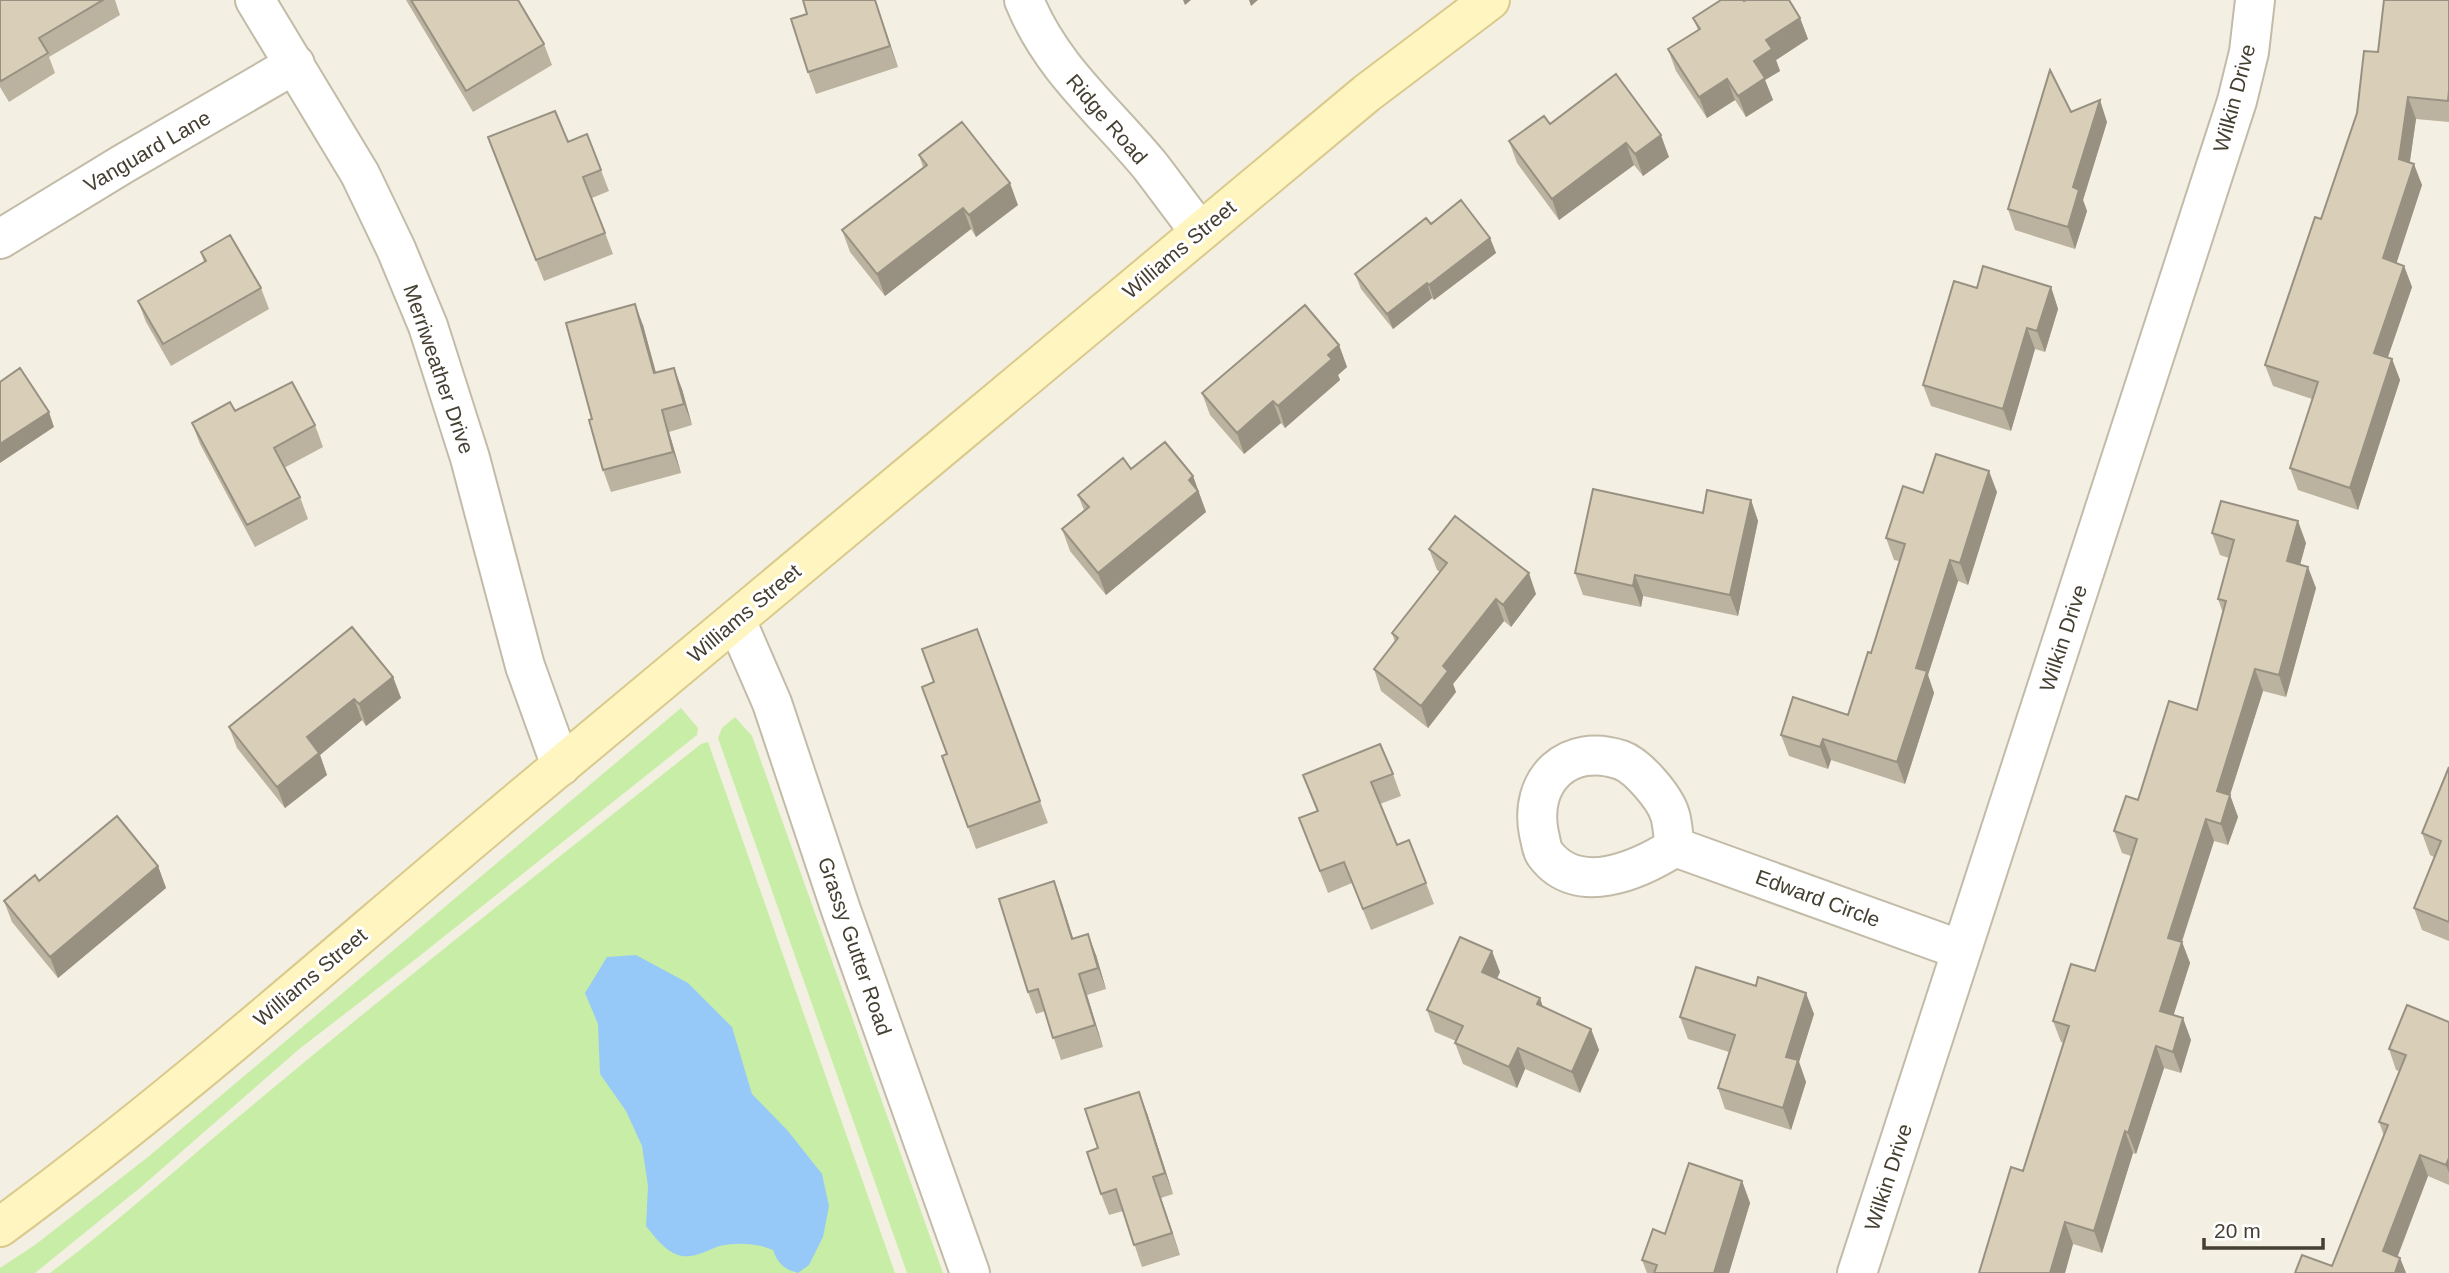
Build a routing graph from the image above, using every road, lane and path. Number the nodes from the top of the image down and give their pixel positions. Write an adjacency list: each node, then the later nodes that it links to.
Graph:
1 (255, 0): 5 (street, Merriweather Drive)
2 (1024, 0): 6 (street, Ridge Road)
3 (1490, 0): 6 (main road, Williams Street)
4 (2255, 0): 11 (street, Wilkin Drive)
5 (295, 64): 7 (street, Vanguard Lane); 9 (street, Merriweather Drive)
6 (1200, 232): 8 (main road, Williams Street)
7 (0, 239)
8 (736, 620): 9 (main road, Williams Street); 13 (street, Grassy Gutter Road)
9 (561, 766): 12 (main road, Williams Street)
10 (1675, 847): 11 (street, Edward Circle)
11 (1961, 950): 14 (street, Wilkin Drive)
12 (0, 1227)
13 (970, 1273)
14 (1857, 1273)

